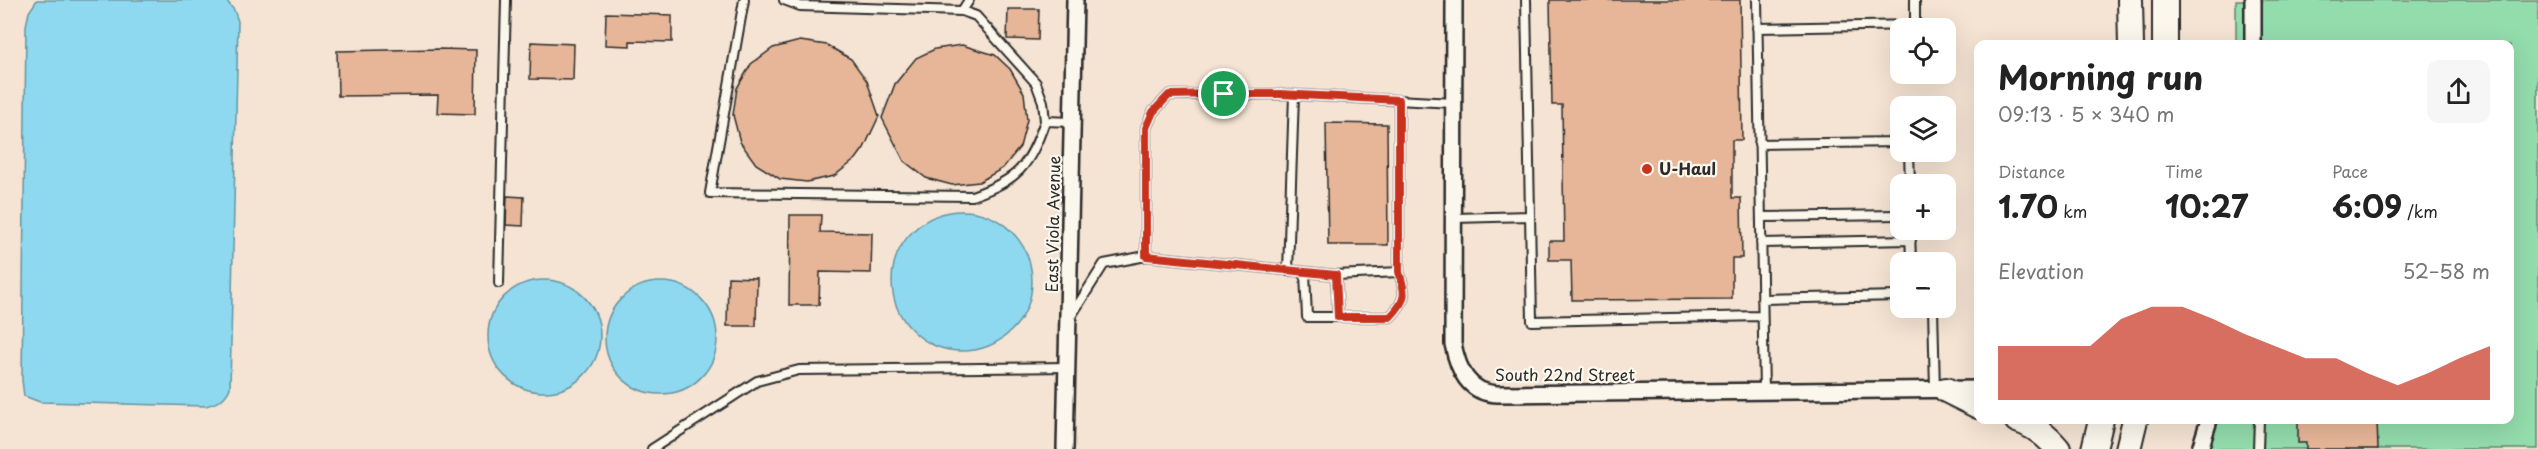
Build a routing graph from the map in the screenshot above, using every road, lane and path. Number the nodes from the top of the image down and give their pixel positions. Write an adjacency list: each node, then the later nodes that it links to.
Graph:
1 (506, 0): 37 (lane)
2 (744, 0): 21 (lane)
3 (784, 0): 13 (lane)
4 (969, 0): 13 (lane)
5 (1075, 0): 22 (street, East Viola Avenue)
6 (1454, 0): 20 (street, South 22nd Street)
7 (1526, 0): 26 (lane)
8 (1756, 0): 14 (lane)
9 (1915, 0): 14 (lane)
10 (2130, 0): 15 (main road)
11 (2164, 0): 16 (main road)
12 (2253, 0): 17 (street)
13 (962, 11): 21 (lane)
14 (1757, 28): 24 (lane)
15 (2132, 40)
16 (2165, 40)
17 (2253, 40)
18 (1294, 95): 19 (lane); 32 (lane); 33 (lane)
19 (1399, 100): 20 (lane); 34 (lane)
20 (1454, 103): 28 (street, South 22nd Street)
21 (1045, 121): 22 (lane)
22 (1072, 122): 42 (street, East Viola Avenue)
23 (1890, 142): 24 (lane)
24 (1759, 144): 27 (lane)
25 (1890, 215): 27 (lane)
26 (1530, 216): 28 (lane); 40 (lane)
27 (1761, 217): 30 (lane)
28 (1455, 218): 47 (street, South 22nd Street)
29 (1911, 240): 30 (lane); 31 (lane)
30 (1761, 243): 39 (lane)
31 (1911, 252)
32 (1146, 256): 33 (lane); 42 (lane)
33 (1288, 272): 35 (lane)
34 (1399, 272): 36 (lane); 41 (lane)
35 (1305, 273): 36 (lane); 41 (lane)
36 (1336, 275): 41 (lane)
37 (499, 283)
38 (1890, 296): 39 (lane)
39 (1762, 299): 40 (lane)
40 (1762, 316): 47 (lane)
41 (1338, 317)
42 (1069, 318): 44 (street, East Viola Avenue)
43 (1934, 318): 46 (lane)
44 (1067, 367): 54 (lane); 55 (street, East Viola Avenue)
45 (1974, 389): 46 (street, South 22nd Street)
46 (1940, 390): 47 (street, South 22nd Street); 48 (main road)
47 (1764, 392)
48 (1974, 404)
49 (2029, 424): 56 (main road)
50 (2100, 424): 57 (main road)
51 (2134, 424): 58 (main road)
52 (2208, 424): 59 (street)
53 (2259, 424): 60 (lane)
54 (652, 449)
55 (1065, 449)
56 (2058, 449)
57 (2094, 449)
58 (2128, 449)
59 (2200, 449)
60 (2258, 449)

